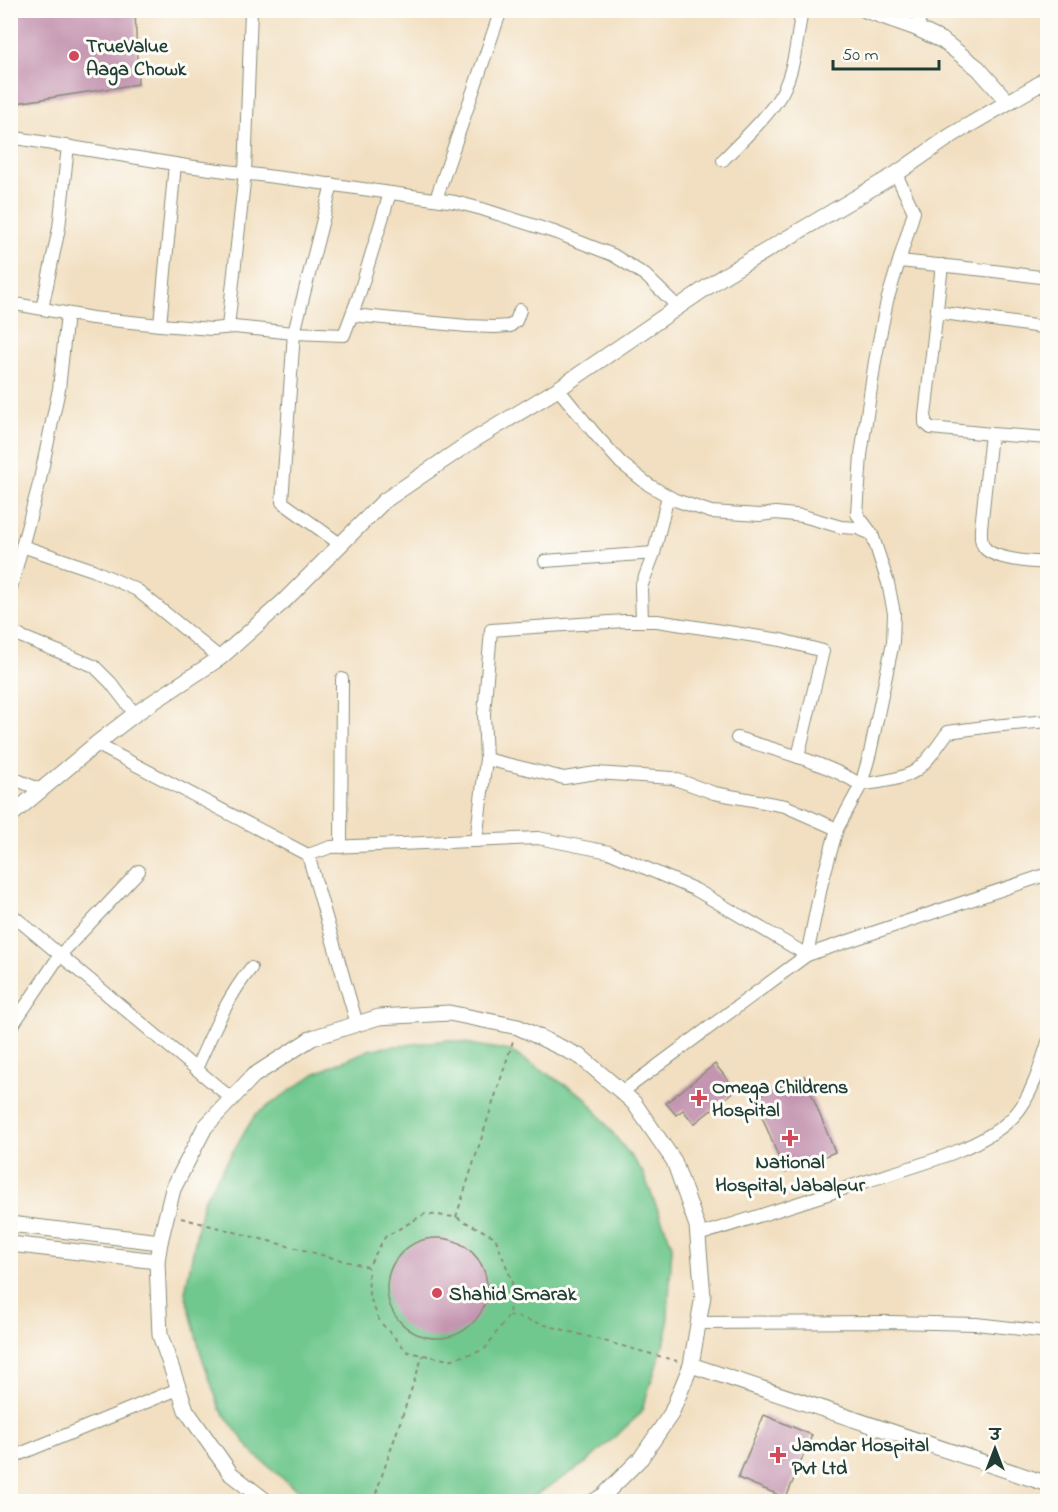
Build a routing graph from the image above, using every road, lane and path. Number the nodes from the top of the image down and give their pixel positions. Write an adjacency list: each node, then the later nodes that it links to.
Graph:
1 (251, 10): 14 (street)
2 (501, 10): 18 (street)
3 (802, 10): 12 (street)
4 (866, 10): 6 (street)
5 (924, 10): 6 (street)
6 (916, 28): 9 (street)
7 (1042, 82): 8 (street); 9 (street)
8 (1047, 98)
9 (1008, 102): 15 (street)
10 (10, 137): 11 (street)
11 (68, 146): 13 (street); 24 (street)
12 (723, 160)
13 (175, 164): 14 (street); 29 (street)
14 (245, 173): 16 (street); 30 (street)
15 (896, 174): 19 (street); 23 (street)
16 (332, 184): 17 (street); 32 (street)
17 (390, 193): 18 (street); 28 (street)
18 (436, 200): 23 (street)
19 (900, 261): 20 (street); 37 (street)
20 (942, 265): 21 (street); 26 (street)
21 (1047, 278)
22 (10, 303): 24 (street)
23 (677, 306): 33 (street)
24 (42, 309): 27 (street)
25 (520, 310): 28 (street)
26 (937, 312): 31 (street); 34 (street)
27 (67, 314): 29 (street); 39 (street)
28 (352, 315): 32 (street)
29 (160, 325): 30 (street)
30 (228, 327): 32 (street)
31 (1047, 328)
32 (294, 333): 38 (street)
33 (558, 389): 36 (street); 38 (street)
34 (991, 434): 35 (street); 42 (street)
35 (1047, 438)
36 (669, 496): 37 (street); 40 (street)
37 (872, 534): 55 (street)
38 (340, 544): 46 (street)
39 (22, 546): 43 (street); 46 (street)
40 (654, 553): 41 (street); 44 (street)
41 (545, 561)
42 (1047, 562)
43 (10, 591)
44 (642, 621): 52 (street); 53 (street)
45 (10, 632): 48 (street)
46 (220, 658): 48 (street)
47 (342, 679): 60 (street)
48 (135, 714): 51 (street)
49 (1047, 721): 55 (street)
50 (737, 738): 52 (street)
51 (96, 744): 56 (street); 61 (street)
52 (798, 757): 55 (street)
53 (486, 759): 58 (street); 59 (street)
54 (10, 777): 56 (street)
55 (861, 785): 58 (street)
56 (41, 790): 57 (street)
57 (10, 816)
58 (837, 829): 66 (street)
59 (476, 841): 60 (street); 66 (street)
60 (341, 847): 61 (street)
61 (308, 855): 68 (street)
62 (139, 871): 65 (street)
63 (1047, 874): 66 (street)
64 (10, 913): 65 (street)
65 (60, 955): 70 (street); 73 (street)
66 (807, 955): 74 (street)
67 (251, 968): 73 (street)
68 (357, 1024): 69 (street); 75 (street)
69 (518, 1027): 74 (street); 77 (path)
70 (10, 1029)
71 (1047, 1042): 72 (street)
72 (1045, 1057): 79 (street)
73 (196, 1069): 75 (street)
74 (622, 1092): 79 (street)
75 (232, 1099): 76 (street)
76 (166, 1214): 80 (street); 83 (path)
77 (456, 1217): 83 (path); 84 (path)
78 (10, 1224): 80 (street)
79 (698, 1235): 85 (street)
80 (160, 1242): 82 (street)
81 (10, 1244): 82 (street)
82 (157, 1261): 89 (street)
83 (368, 1267): 87 (path)
84 (509, 1315): 87 (path); 88 (path)
85 (699, 1323): 86 (street); 88 (street)
86 (1047, 1332)
87 (423, 1355): 94 (path)
88 (691, 1365): 91 (street); 92 (street)
89 (178, 1389): 90 (street); 93 (street)
90 (10, 1458)
91 (1047, 1484)
92 (601, 1500)
93 (267, 1502)
94 (373, 1502)

